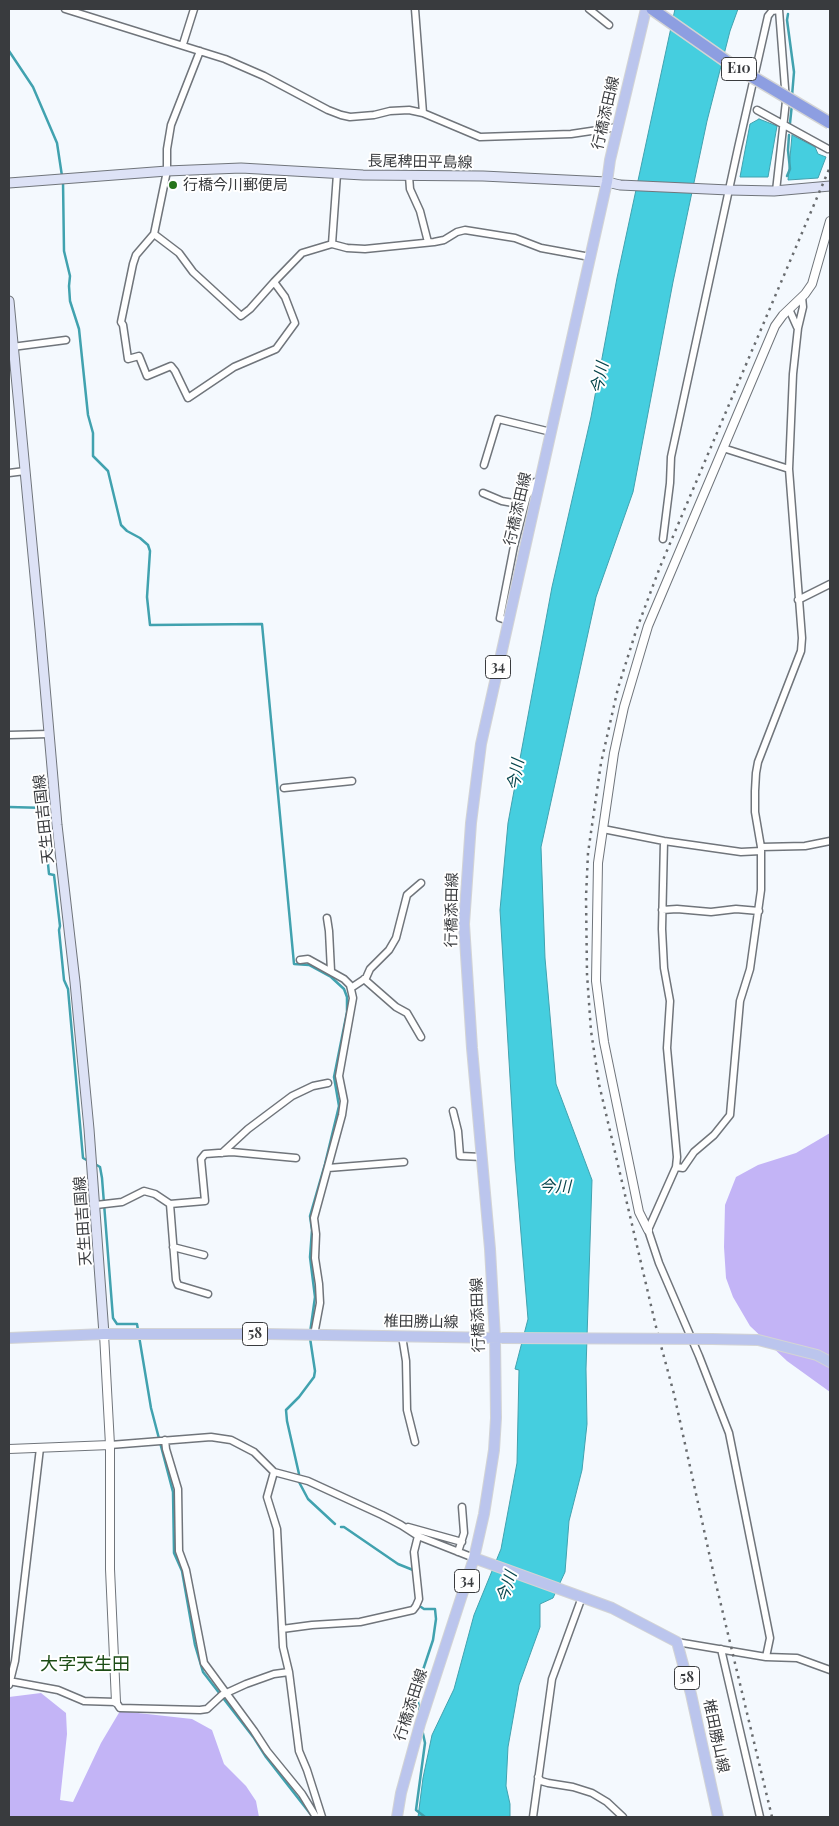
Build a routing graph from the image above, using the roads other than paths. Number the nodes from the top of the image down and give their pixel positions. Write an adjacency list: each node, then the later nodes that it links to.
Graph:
1 (65, 9): 7 (street)
2 (194, 9): 10 (street)
3 (415, 9): 13 (street)
4 (588, 9): 9 (street)
5 (646, 9): 16 (main road, 行橋添田線 / 34)
6 (652, 9): 14 (highway, E10, bridge)
7 (77, 10): 10 (street)
8 (779, 10): 15 (street); 24 (street)
9 (609, 25)
10 (183, 44): 11 (street)
11 (200, 51): 13 (street); 18 (street)
12 (758, 110): 15 (street)
13 (423, 113): 16 (street)
14 (830, 123)
15 (784, 124): 17 (street); 25 (street)
16 (618, 127): 21 (main road, 行橋添田線 / 34)
17 (828, 149)
18 (167, 171): 19 (main road, 長尾稗田平島線); 22 (main road, 長尾稗田平島線); 27 (street)
19 (337, 174): 20 (main road, 長尾稗田平島線); 29 (street)
20 (409, 176): 21 (main road, 長尾稗田平島線); 28 (street)
21 (607, 182): 24 (main road, 長尾稗田平島線); 30 (main road, 行橋添田線 / 34)
22 (9, 183)
23 (830, 186): 25 (main road, 長尾稗田平島線)
24 (726, 190): 25 (main road, 長尾稗田平島線); 47 (street)
25 (776, 190)
26 (830, 220): 32 (street)
27 (154, 234): 31 (street); 31 (street)
28 (428, 242): 29 (street); 30 (street)
29 (332, 244): 31 (street)
30 (590, 258): 38 (main road, 行橋添田線 / 34)
31 (274, 282)
32 (802, 297): 34 (street); 35 (street)
33 (9, 301): 37 (main road, 天生田吉国線)
34 (789, 309): 35 (street); 39 (street)
35 (798, 328): 41 (street)
36 (66, 340): 37 (street)
37 (12, 347): 42 (main road, 天生田吉国線)
38 (551, 432): 40 (street); 44 (main road, 行橋添田線 / 34)
39 (723, 448): 41 (street); 55 (street)
40 (484, 465)
41 (789, 469): 49 (street)
42 (25, 471): 43 (street); 51 (main road, 天生田吉国線)
43 (9, 472)
44 (540, 482): 46 (street); 50 (main road, 行橋添田線 / 34)
45 (482, 493): 46 (street)
46 (524, 505): 50 (street)
47 (663, 539)
48 (830, 584): 49 (street)
49 (798, 600): 58 (street)
50 (508, 620): 71 (main road, 行橋添田線 / 34)
51 (49, 734): 52 (street); 77 (main road, 天生田吉国線)
52 (9, 735)
53 (352, 781): 54 (street)
54 (284, 788)
55 (603, 828): 56 (street); 78 (street)
56 (664, 841): 58 (street); 60 (street)
57 (830, 841): 58 (street)
58 (761, 849): 61 (street)
59 (421, 883): 65 (street)
60 (662, 910): 61 (street); 74 (street)
61 (759, 911): 74 (street)
62 (326, 918): 64 (street)
63 (300, 960): 64 (street)
64 (331, 971): 66 (street)
65 (364, 979): 66 (street); 67 (street)
66 (351, 988): 75 (street)
67 (420, 1037)
68 (328, 1083): 70 (street)
69 (453, 1111): 71 (street)
70 (222, 1152): 72 (street); 76 (street)
71 (482, 1157): 86 (main road, 行橋添田線 / 34)
72 (296, 1158)
73 (404, 1162): 75 (street)
74 (676, 1167): 78 (street)
75 (328, 1168): 83 (street)
76 (170, 1204): 77 (street); 79 (street)
77 (96, 1205): 82 (main road, 天生田吉国線)
78 (648, 1230): 104 (street)
79 (173, 1247): 80 (street); 81 (street)
80 (204, 1255)
81 (208, 1294)
82 (104, 1334): 83 (main road, 椎田勝山線 / 58); 85 (main road, 椎田勝山線 / 58); 90 (street)
83 (314, 1335): 84 (main road, 椎田勝山線 / 58)
84 (402, 1336): 86 (main road, 椎田勝山線 / 58); 89 (street)
85 (9, 1338)
86 (499, 1338): 87 (main road, 椎田勝山線 / 58, bridge); 99 (main road, 行橋添田線 / 34)
87 (830, 1362)
88 (165, 1440): 90 (street); 93 (street); 109 (street)
89 (415, 1442)
90 (110, 1445): 91 (street); 110 (street)
91 (40, 1448): 92 (street); 107 (street)
92 (9, 1449)
93 (274, 1472): 95 (street); 101 (street)
94 (462, 1506): 97 (street)
95 (401, 1525): 96 (street); 97 (street)
96 (418, 1536): 98 (street); 101 (street)
97 (462, 1542): 98 (street)
98 (458, 1552): 99 (street)
99 (477, 1559): 100 (main road); 114 (main road, 行橋添田線 / 34)
100 (582, 1597): 102 (main road); 111 (street)
101 (282, 1629): 106 (street)
102 (677, 1642): 103 (street); 117 (main road, 椎田勝山線 / 58)
103 (721, 1649): 104 (street); 118 (street)
104 (766, 1656): 105 (street)
105 (830, 1670)
106 (289, 1672): 109 (street); 113 (street)
107 (9, 1680): 108 (street); 110 (street)
108 (9, 1685)
109 (226, 1693): 110 (street); 112 (street)
110 (116, 1702)
111 (538, 1777): 115 (street); 116 (street)
112 (316, 1817)
113 (322, 1817)
114 (397, 1817)
115 (534, 1817)
116 (623, 1817)
117 (718, 1817)
118 (760, 1817)

